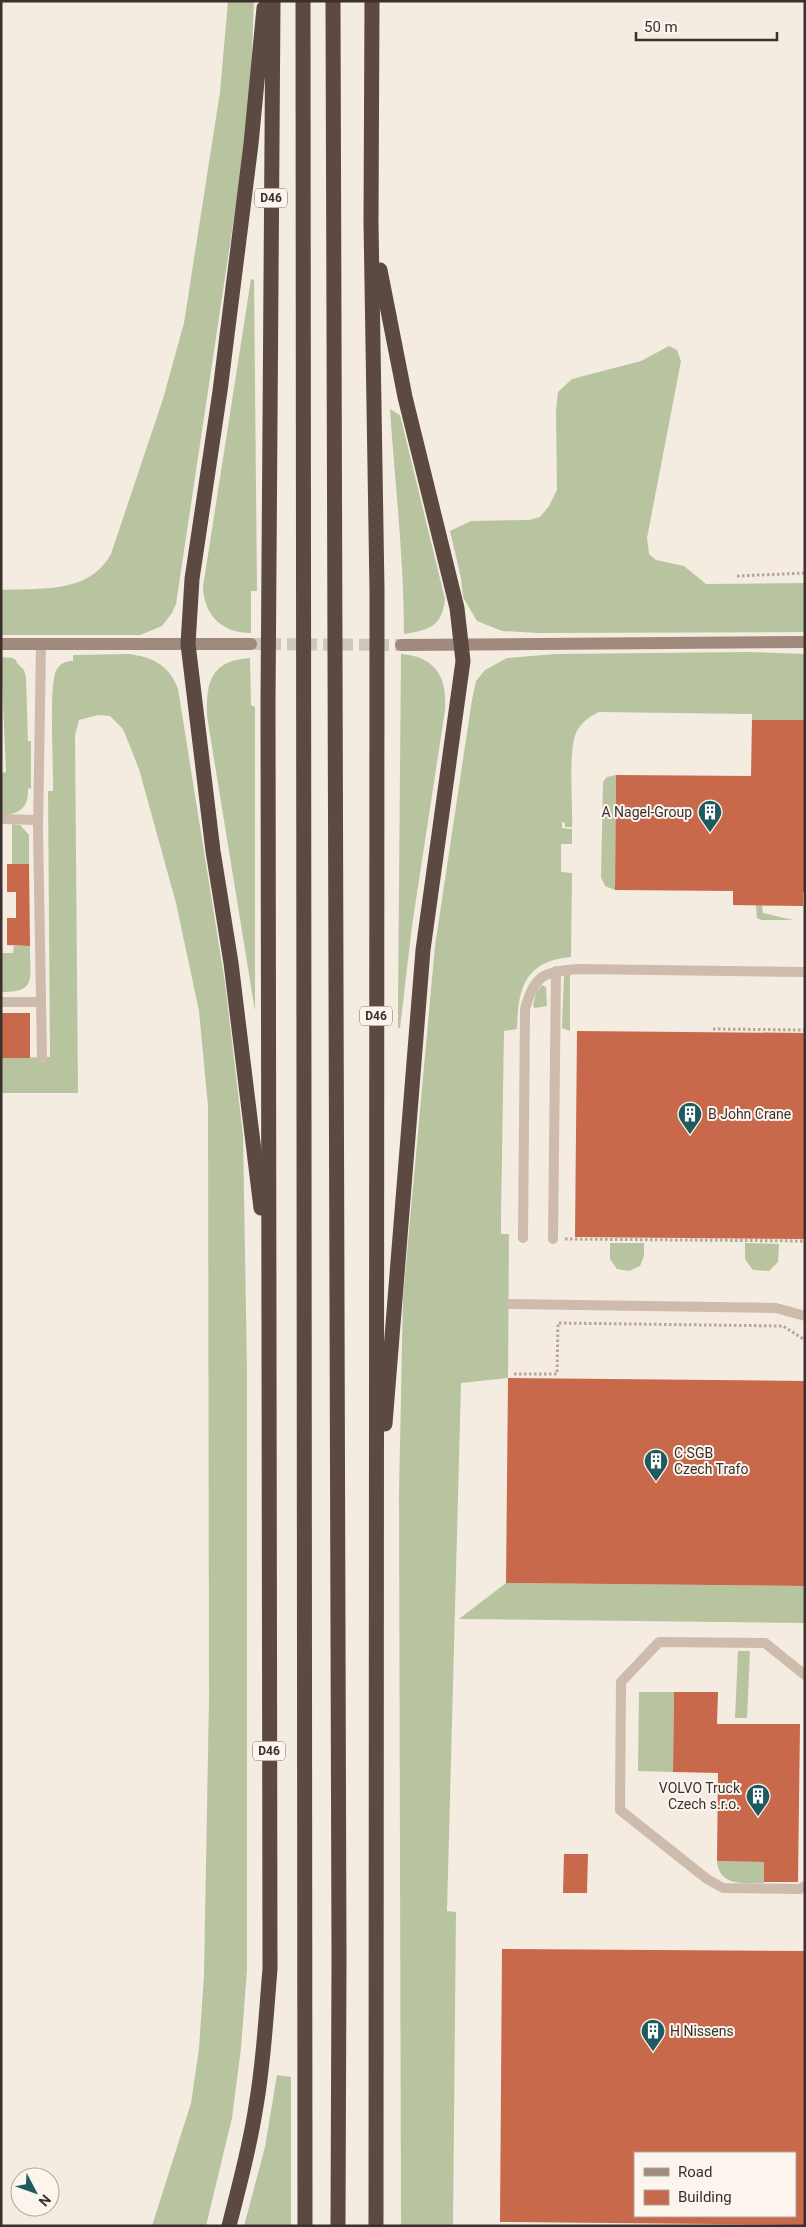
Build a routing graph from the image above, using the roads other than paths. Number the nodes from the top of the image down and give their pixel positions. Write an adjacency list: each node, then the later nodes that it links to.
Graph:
1 (264, 1): 11 (highway)
2 (273, 1): 23 (highway, D46)
3 (303, 1): 30 (highway)
4 (333, 1): 31 (highway)
5 (372, 1): 6 (highway, D46)
6 (371, 222): 8 (highway); 26 (highway, D46)
7 (805, 642): 8 (main road)
8 (463, 643): 13 (main road); 26 (highway)
9 (1, 644): 10 (main road)
10 (41, 644): 11 (main road); 15 (lane)
11 (188, 644): 12 (main road); 23 (highway)
12 (252, 644)
13 (401, 645)
14 (1, 819): 15 (lane)
15 (38, 820): 19 (lane)
16 (556, 971): 17 (lane); 21 (lane); 22 (lane)
17 (805, 972)
18 (1, 1002): 19 (lane)
19 (41, 1002): 20 (lane)
20 (42, 1058)
21 (523, 1238)
22 (553, 1239)
23 (269, 1272): 29 (highway, D46)
24 (510, 1304): 25 (lane)
25 (805, 1316)
26 (377, 1535): 32 (highway, D46)
27 (805, 1675): 28 (lane)
28 (805, 1886)
29 (228, 2226)
30 (305, 2226)
31 (338, 2226)
32 (376, 2226)

